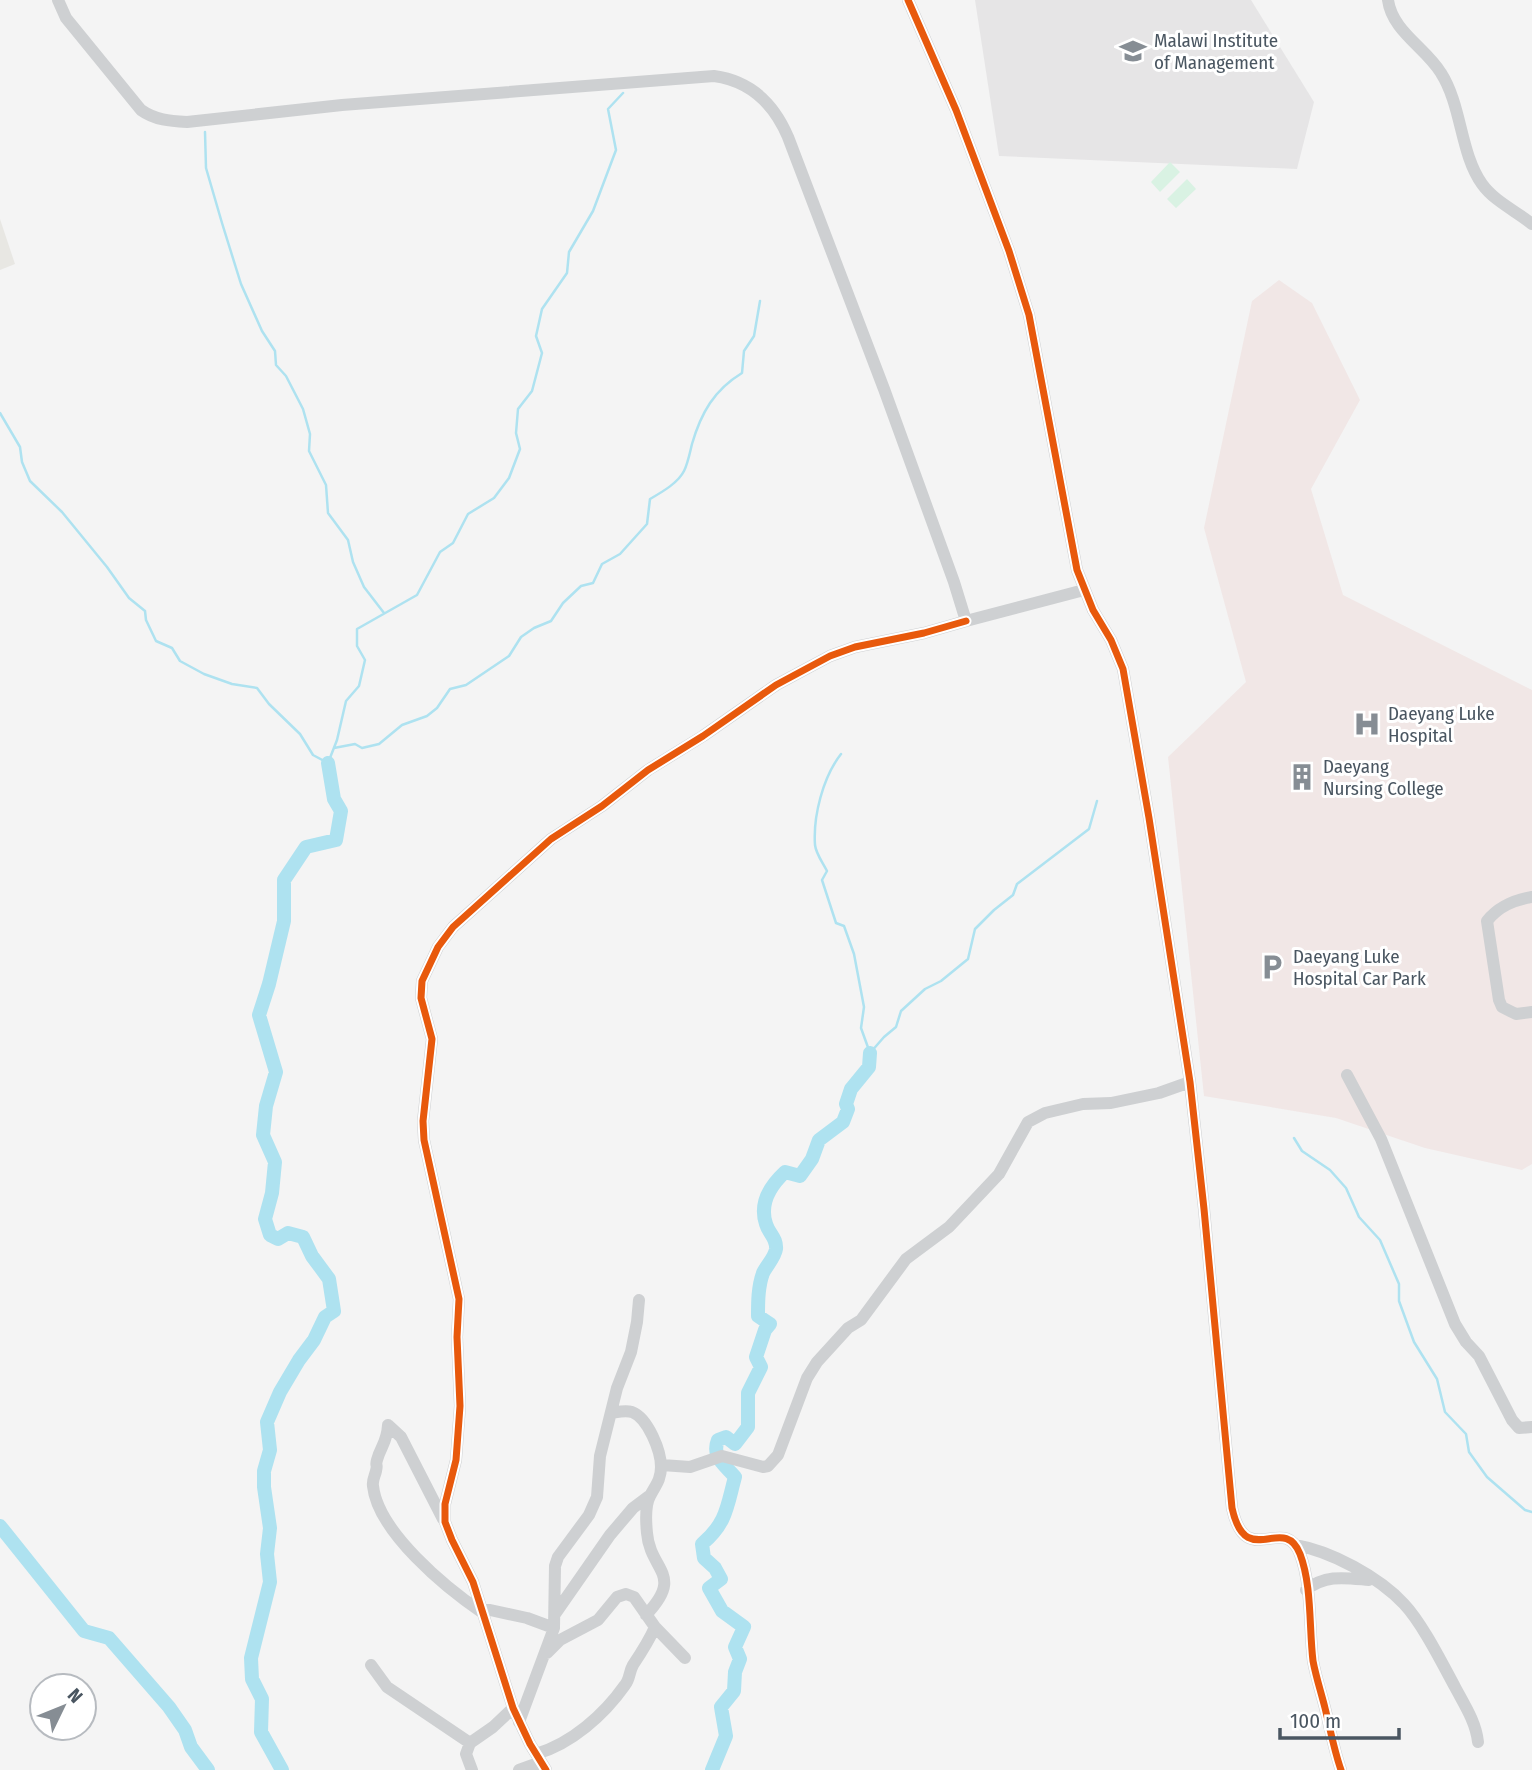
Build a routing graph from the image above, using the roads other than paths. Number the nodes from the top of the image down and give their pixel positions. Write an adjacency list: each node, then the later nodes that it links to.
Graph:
1 (58, 0): 6 (street)
2 (908, 0): 5 (street)
3 (1388, 0): 4 (street)
4 (1532, 224)
5 (1084, 590): 6 (street); 10 (street)
6 (966, 621): 16 (street)
7 (1532, 897): 8 (street)
8 (1532, 1012)
9 (1348, 1075): 13 (street)
10 (1190, 1082): 14 (street); 17 (street)
11 (639, 1300): 12 (street)
12 (611, 1413): 14 (street); 22 (street)
13 (1532, 1427)
14 (662, 1465): 15 (street)
15 (649, 1496): 21 (street); 22 (street)
16 (445, 1522): 20 (street); 20 (street)
17 (1295, 1545): 18 (street); 19 (street)
18 (1374, 1580): 19 (street); 29 (street)
19 (1306, 1590): 34 (street)
20 (482, 1611): 22 (street); 27 (street)
21 (646, 1615): 23 (street); 24 (street)
22 (554, 1621): 24 (street)
23 (655, 1628): 25 (street); 31 (street)
24 (545, 1655): 28 (street)
25 (685, 1658)
26 (371, 1665): 30 (street)
27 (513, 1708): 28 (street); 30 (street)
28 (519, 1722): 31 (street)
29 (1478, 1742)
30 (470, 1743): 32 (street)
31 (541, 1762): 33 (street)
32 (472, 1770)
33 (519, 1770)
34 (1340, 1770)

